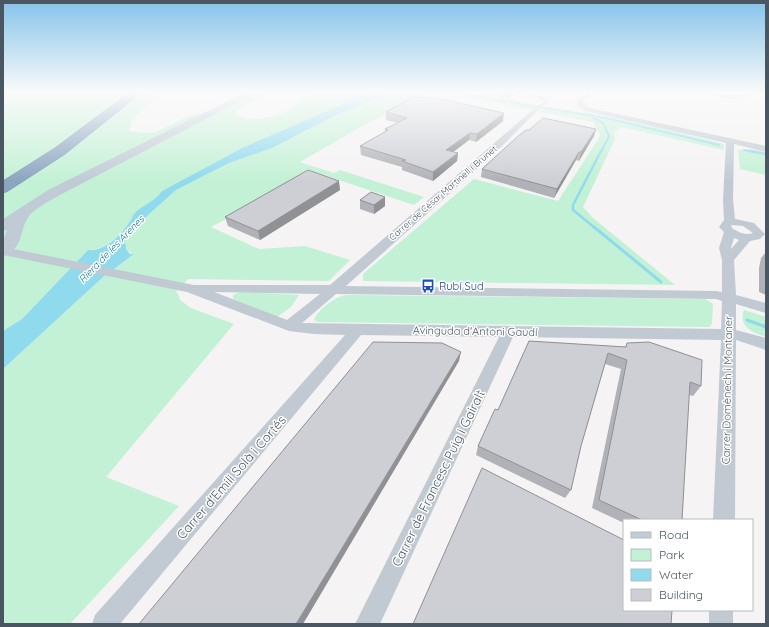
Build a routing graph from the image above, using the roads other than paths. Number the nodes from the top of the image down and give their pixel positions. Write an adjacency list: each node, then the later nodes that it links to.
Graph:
1 (98, 122): 7 (highway)
2 (194, 122): 10 (main road)
3 (523, 122): 15 (street, Carrer de Cèsar Martinell i Brunet)
4 (642, 122): 5 (street)
5 (730, 142): 6 (street); 8 (street, Carrer Domènech i Montaner)
6 (766, 150)
7 (3, 188)
8 (728, 205): 9 (street, Carrer Domènech i Montaner); 12 (street)
9 (730, 227): 12 (street); 14 (street, Carrer Domènech i Montaner)
10 (6, 232): 13 (main road)
11 (766, 232): 12 (street)
12 (755, 234): 14 (street)
13 (3, 251): 16 (street, Avinguda d'Antoni Gaudí)
14 (728, 260): 19 (street, Carrer Domènech i Montaner)
15 (350, 275): 17 (street, Carrer de Cèsar Martinell i Brunet); 18 (street)
16 (190, 288): 17 (street, Avinguda d'Antoni Gaudí); 21 (street, Avinguda d'Antoni Gaudí)
17 (333, 290): 18 (street, Avinguda d'Antoni Gaudí); 21 (street, Carrer de Cèsar Martinell i Brunet)
18 (368, 290): 19 (street, Avinguda d'Antoni Gaudí)
19 (729, 298): 20 (street, Avinguda d'Antoni Gaudí); 24 (street, Carrer Domènech i Montaner)
20 (766, 308)
21 (289, 326): 22 (street, Avinguda d'Antoni Gaudí)
22 (358, 329): 23 (street, Avinguda d'Antoni Gaudí); 28 (street, Carrer d'Emili Solà i Cortés)
23 (509, 331): 24 (street, Avinguda d'Antoni Gaudí); 29 (street, Carrer de Francesc Puig i Gairalt)
24 (728, 335): 25 (street, Avinguda d'Antoni Gaudí); 26 (street, Carrer Domènech i Montaner)
25 (766, 344)
26 (724, 519)
27 (721, 611): 30 (street)
28 (104, 624)
29 (367, 624)
30 (721, 624)

